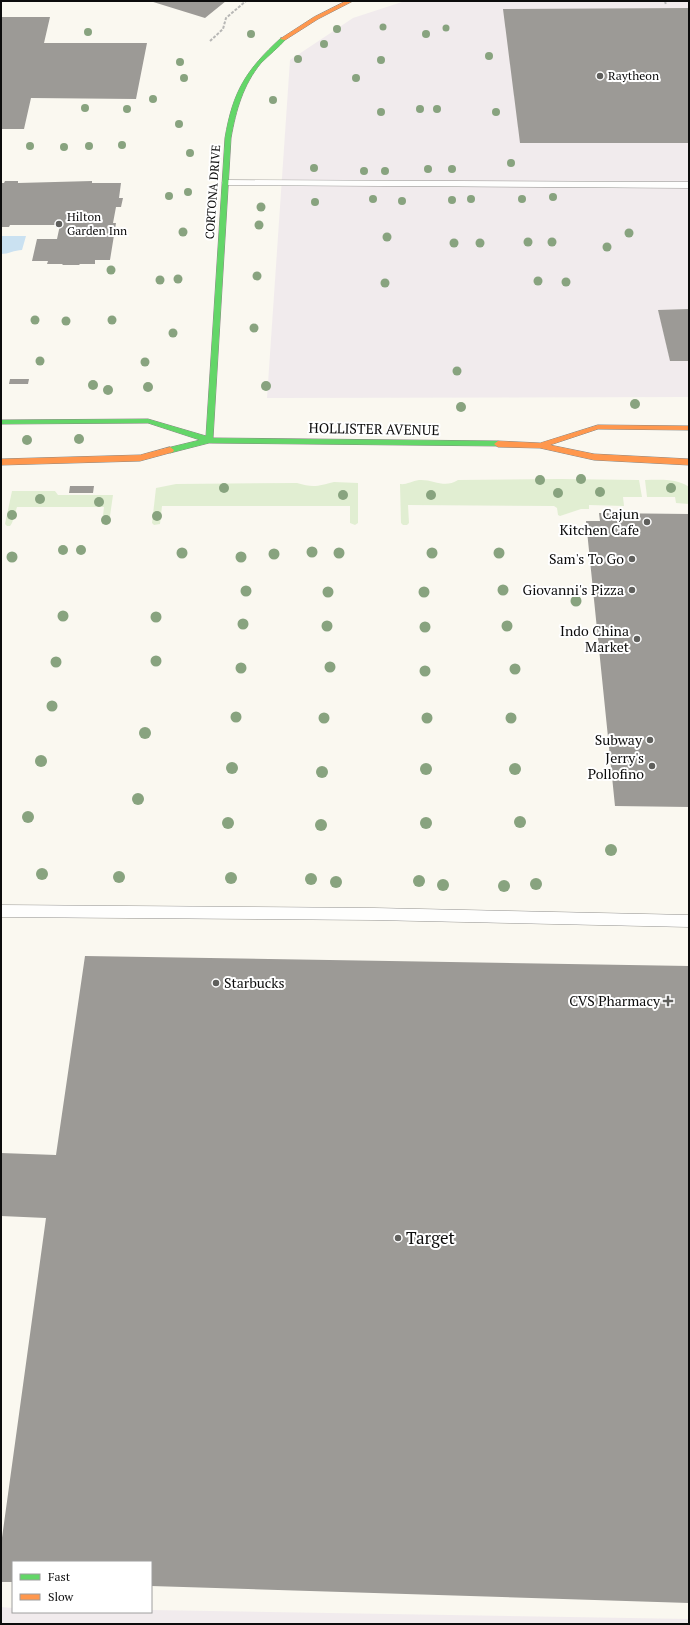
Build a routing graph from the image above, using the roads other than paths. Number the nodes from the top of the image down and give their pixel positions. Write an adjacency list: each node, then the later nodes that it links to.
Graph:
1 (350, 1): 2 (main road, CORTONA DRIVE)
2 (226, 183): 3 (lane); 6 (main road, CORTONA DRIVE)
3 (689, 185)
4 (1, 422): 6 (main road, HOLLISTER AVENUE)
5 (689, 428): 7 (main road, HOLLISTER AVENUE)
6 (209, 440): 7 (main road, HOLLISTER AVENUE); 8 (main road, HOLLISTER AVENUE)
7 (540, 445): 9 (main road, HOLLISTER AVENUE)
8 (1, 462)
9 (689, 462)
10 (1, 911): 11 (lane)
11 (689, 921)

